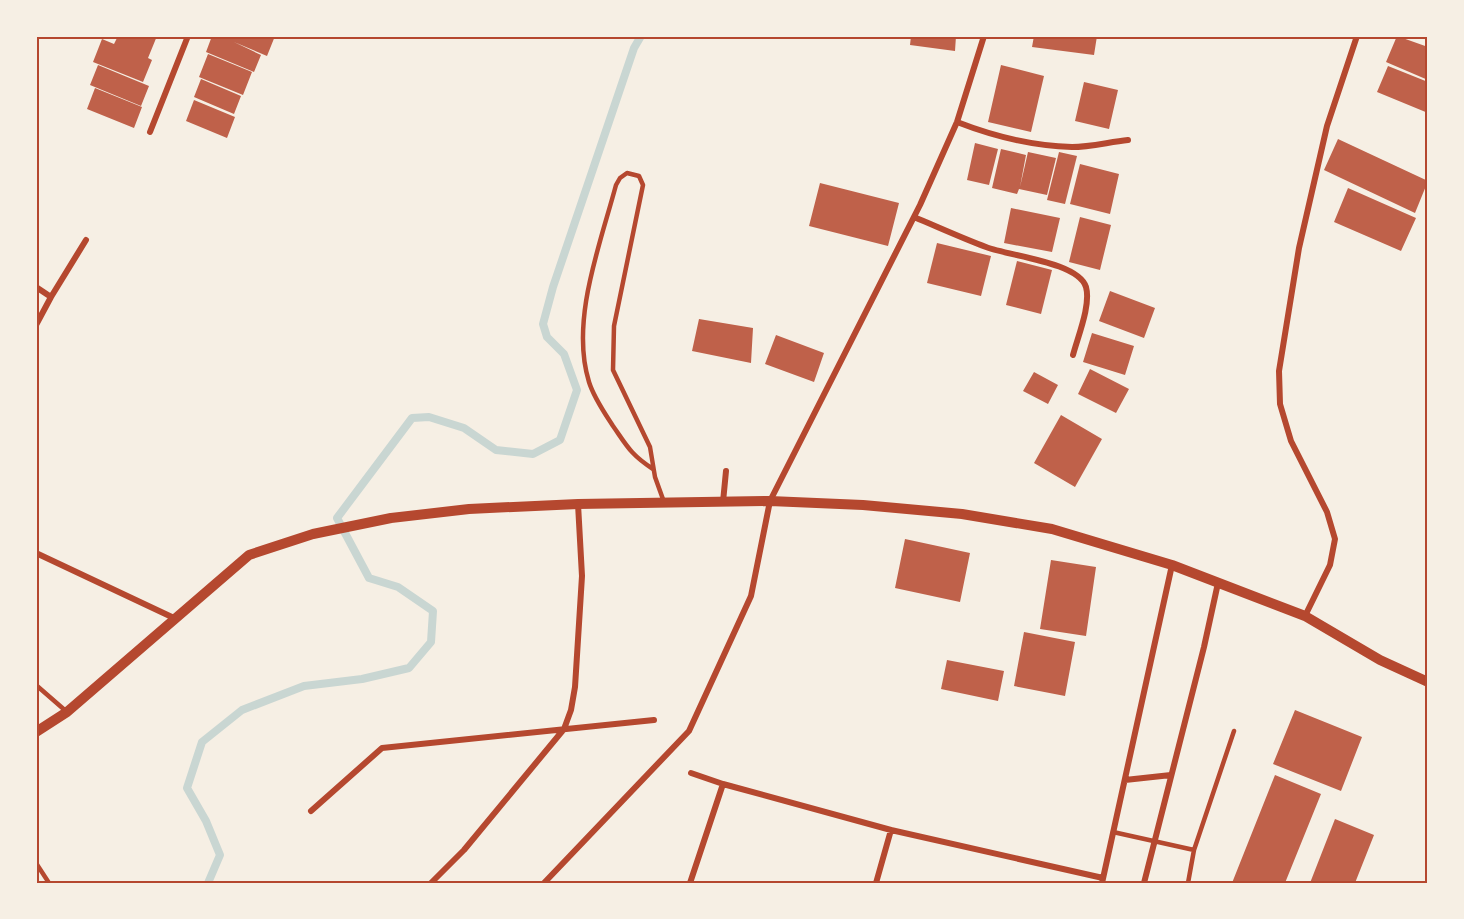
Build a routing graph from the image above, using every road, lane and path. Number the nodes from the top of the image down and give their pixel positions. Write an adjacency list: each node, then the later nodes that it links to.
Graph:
1 (188, 36): 5 (street)
2 (984, 36): 4 (street)
3 (1357, 36): 22 (street)
4 (957, 122): 6 (street); 7 (street)
5 (150, 132)
6 (1128, 140)
7 (914, 217): 12 (street); 15 (street)
8 (86, 240): 10 (street)
9 (36, 287): 10 (street)
10 (51, 297): 11 (street)
11 (36, 325)
12 (1073, 355)
13 (653, 469): 13 (lane); 18 (lane)
14 (726, 471): 16 (street)
15 (770, 501): 16 (street); 20 (street); 44 (street)
16 (723, 503): 18 (street)
17 (578, 504): 18 (street); 23 (street); 28 (street)
18 (664, 504)
19 (36, 553): 23 (street)
20 (1173, 565): 21 (street); 33 (street)
21 (1218, 583): 22 (street); 32 (street)
22 (1305, 616): 24 (street)
23 (174, 618): 26 (street)
24 (1428, 682)
25 (36, 685): 26 (lane)
26 (67, 712): 30 (street)
27 (654, 720): 28 (street)
28 (564, 729): 35 (street); 43 (street)
29 (1234, 731): 39 (lane)
30 (36, 732)
31 (691, 773): 34 (street)
32 (1171, 775): 33 (street); 38 (street)
33 (1125, 780): 37 (street)
34 (723, 784): 36 (street); 45 (street)
35 (311, 811)
36 (891, 830): 41 (street); 46 (street)
37 (1113, 832): 38 (lane); 41 (street)
38 (1155, 841): 39 (lane); 47 (street)
39 (1194, 850): 48 (lane)
40 (36, 863): 42 (lane)
41 (1103, 880)
42 (49, 883)
43 (431, 883)
44 (544, 883)
45 (690, 883)
46 (876, 883)
47 (1144, 883)
48 (1188, 883)

